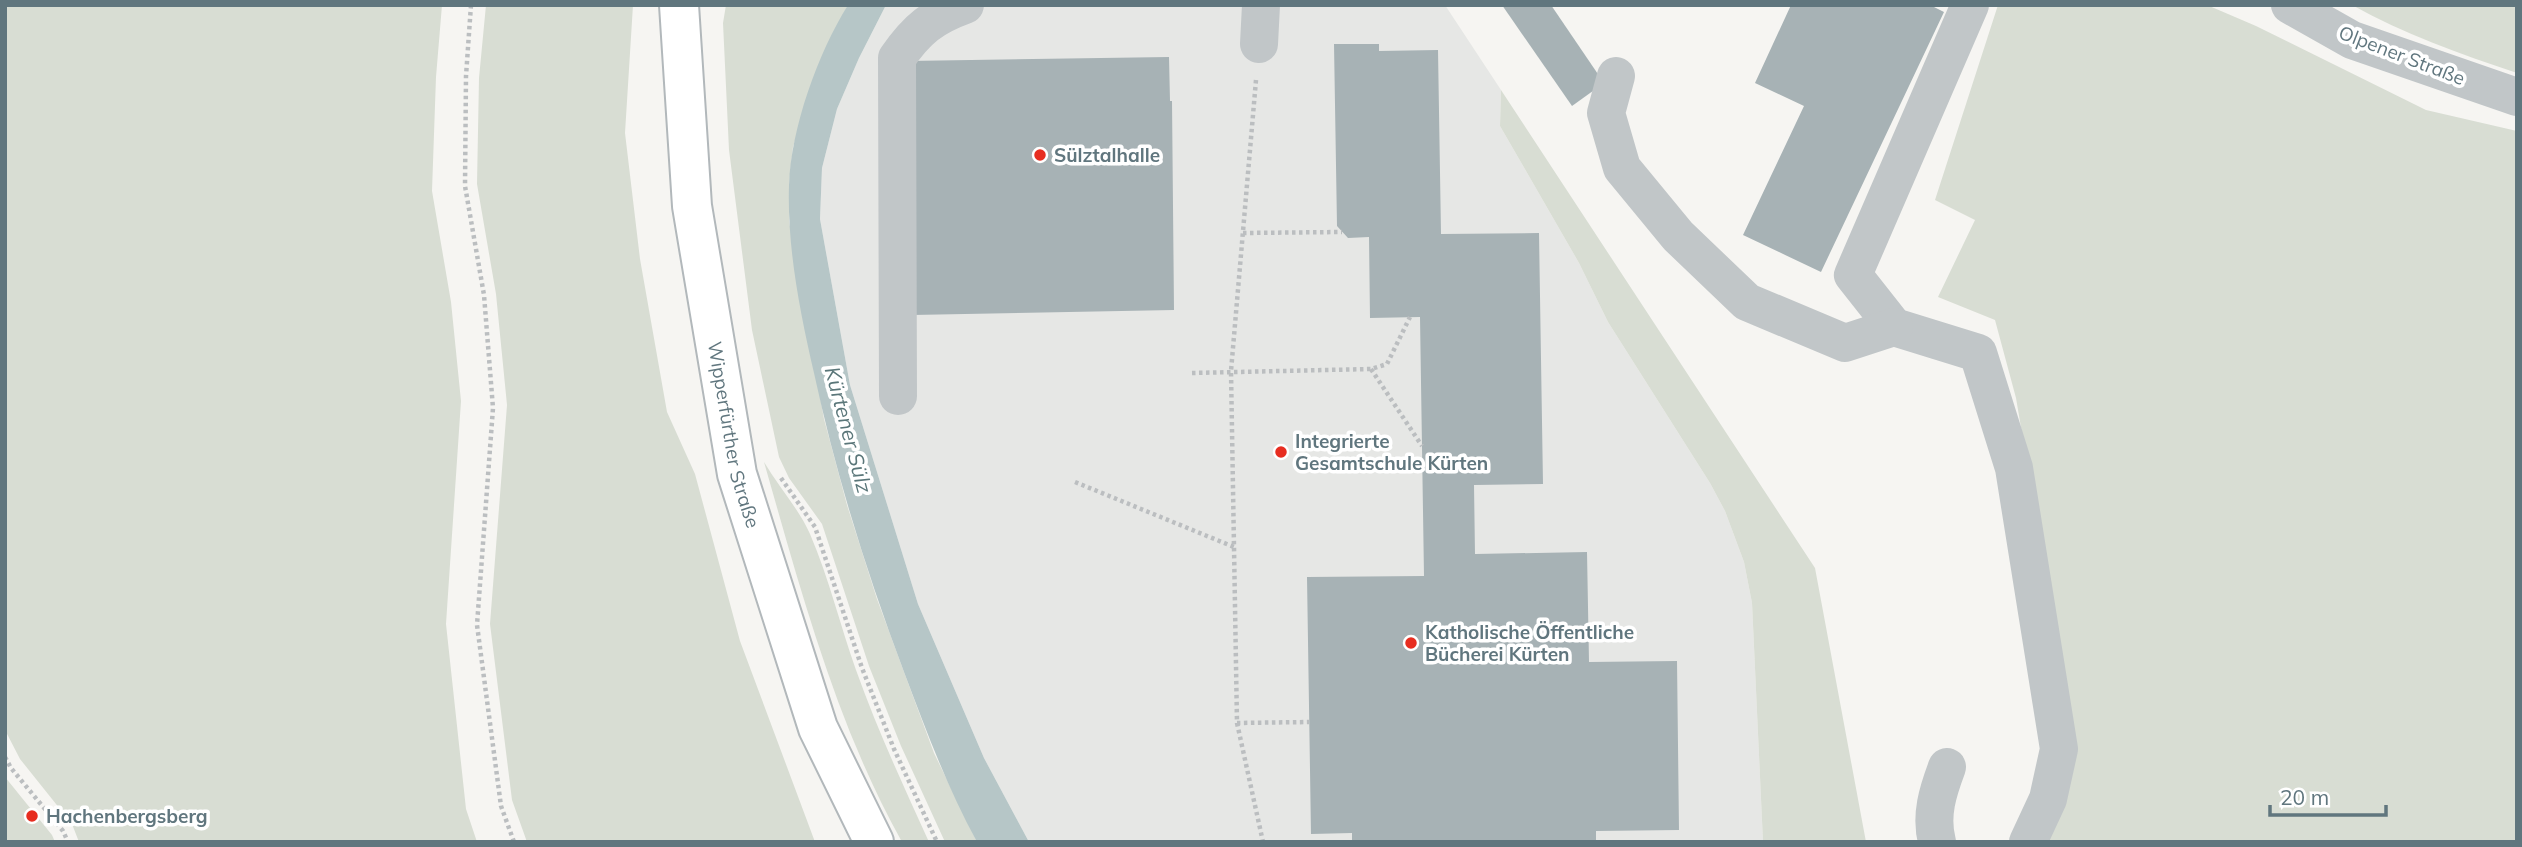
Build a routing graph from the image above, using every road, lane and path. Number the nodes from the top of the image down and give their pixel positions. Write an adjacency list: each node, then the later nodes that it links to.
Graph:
1 (471, 5): 27 (path)
2 (679, 5): 28 (main road, Wipperfürther Straße)
3 (965, 5): 17 (street)
4 (1261, 5): 7 (street)
5 (1970, 5): 13 (street)
6 (2290, 5): 9 (street, Olpener Straße)
7 (1259, 44): 11 (path)
8 (1616, 76): 13 (street)
9 (2517, 97)
10 (1342, 232): 11 (path)
11 (1243, 233): 15 (path)
12 (1410, 317): 14 (path)
13 (1894, 327): 32 (street)
14 (1371, 369): 15 (path); 18 (path)
15 (1231, 371): 16 (path); 21 (path)
16 (1192, 373)
17 (898, 396)
18 (1422, 446)
19 (777, 471): 29 (path)
20 (1075, 482): 21 (path)
21 (1234, 547): 23 (path)
22 (1309, 722): 23 (path)
23 (1237, 723): 30 (path)
24 (5, 757): 26 (path)
25 (1947, 766): 31 (street)
26 (68, 842)
27 (514, 842)
28 (874, 842)
29 (937, 842)
30 (1262, 842)
31 (1937, 842)
32 (2028, 842)

